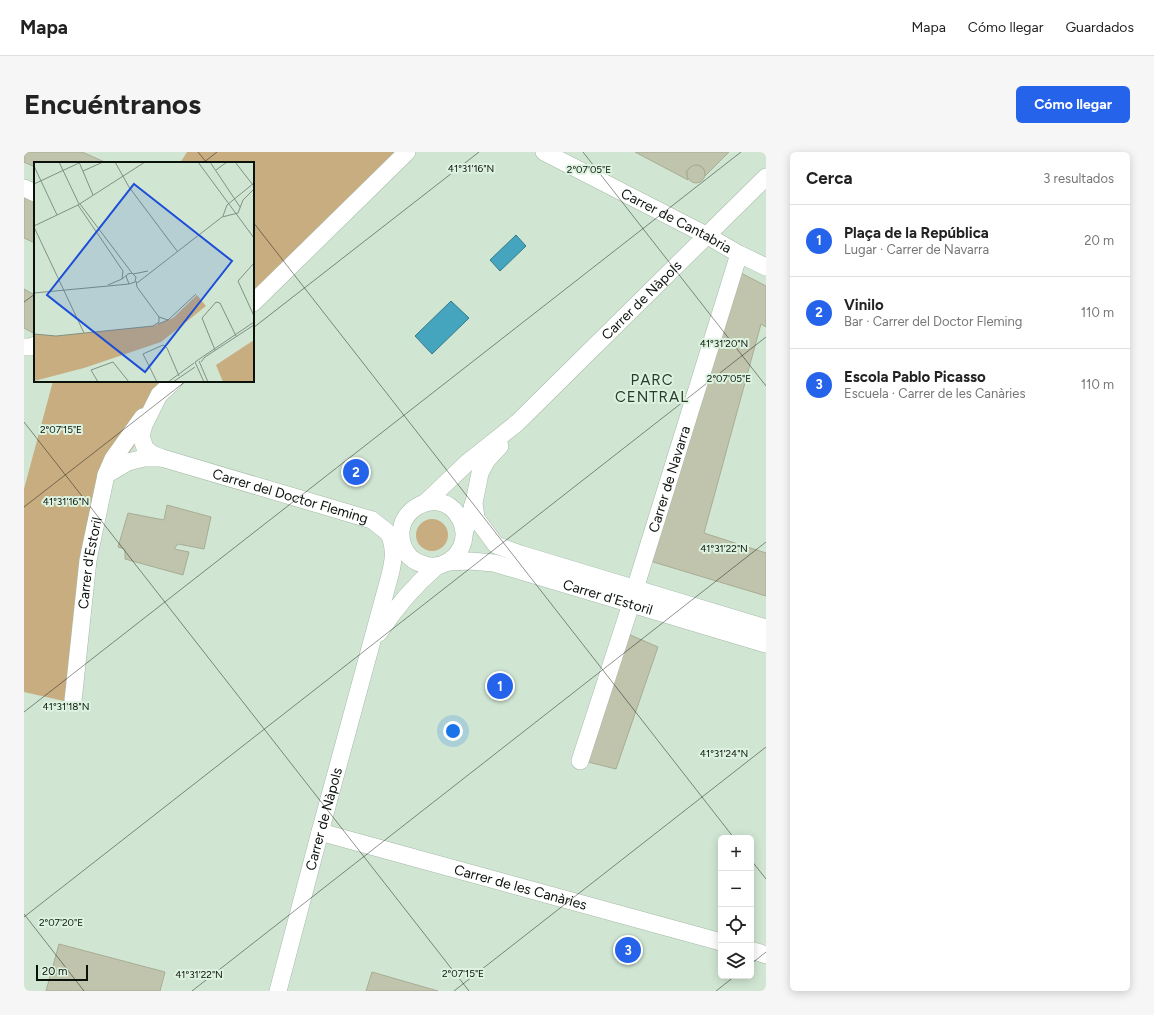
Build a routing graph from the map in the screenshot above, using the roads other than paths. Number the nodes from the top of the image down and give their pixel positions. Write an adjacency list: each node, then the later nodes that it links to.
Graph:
1 (407, 152): 9 (street)
2 (544, 152): 6 (street, Carrer de Cantabria)
3 (766, 177): 6 (street, Carrer de Nàpols)
4 (24, 188): 5 (street)
5 (34, 193)
6 (706, 235): 7 (street, Carrer de Cantabria); 12 (street, Carrer de Nàpols)
7 (739, 254): 8 (street, Carrer de Cantabria); 20 (street, Carrer de Navarra)
8 (766, 267)
9 (254, 302)
10 (173, 382): 11 (street, Carrer del Doctor Fleming)
11 (159, 395): 13 (street, Carrer del Doctor Fleming); 14 (street, Carrer d'Estoril)
12 (517, 423): 15 (street, Carrer de Nàpols); 16 (street, Carrer de Nàpols)
13 (162, 458): 14 (street, Carrer del Doctor Fleming); 17 (street, Carrer del Doctor Fleming)
14 (106, 475): 24 (street, Carrer d'Estoril)
15 (425, 503): 16 (street); 18 (street)
16 (468, 518): 19 (street); 20 (street, Carrer d'Estoril)
17 (390, 535): 18 (street, Carrer del Doctor Fleming); 23 (street, Carrer de Nàpols)
18 (407, 554): 19 (street)
19 (443, 564): 20 (street, Carrer d'Estoril); 23 (street, Carrer de Nàpols)
20 (633, 596): 21 (street, Carrer d'Estoril); 22 (street, Carrer d'Estoril); 25 (street, Carrer de Navarra)
21 (766, 628)
22 (766, 644)
23 (370, 647): 26 (street, Carrer de Nàpols)
24 (73, 701)
25 (580, 761)
26 (320, 832): 27 (street, Carrer de les Canàries); 30 (street, Carrer de Nàpols)
27 (718, 941)
28 (754, 951): 29 (street)
29 (766, 954)
30 (278, 991)

